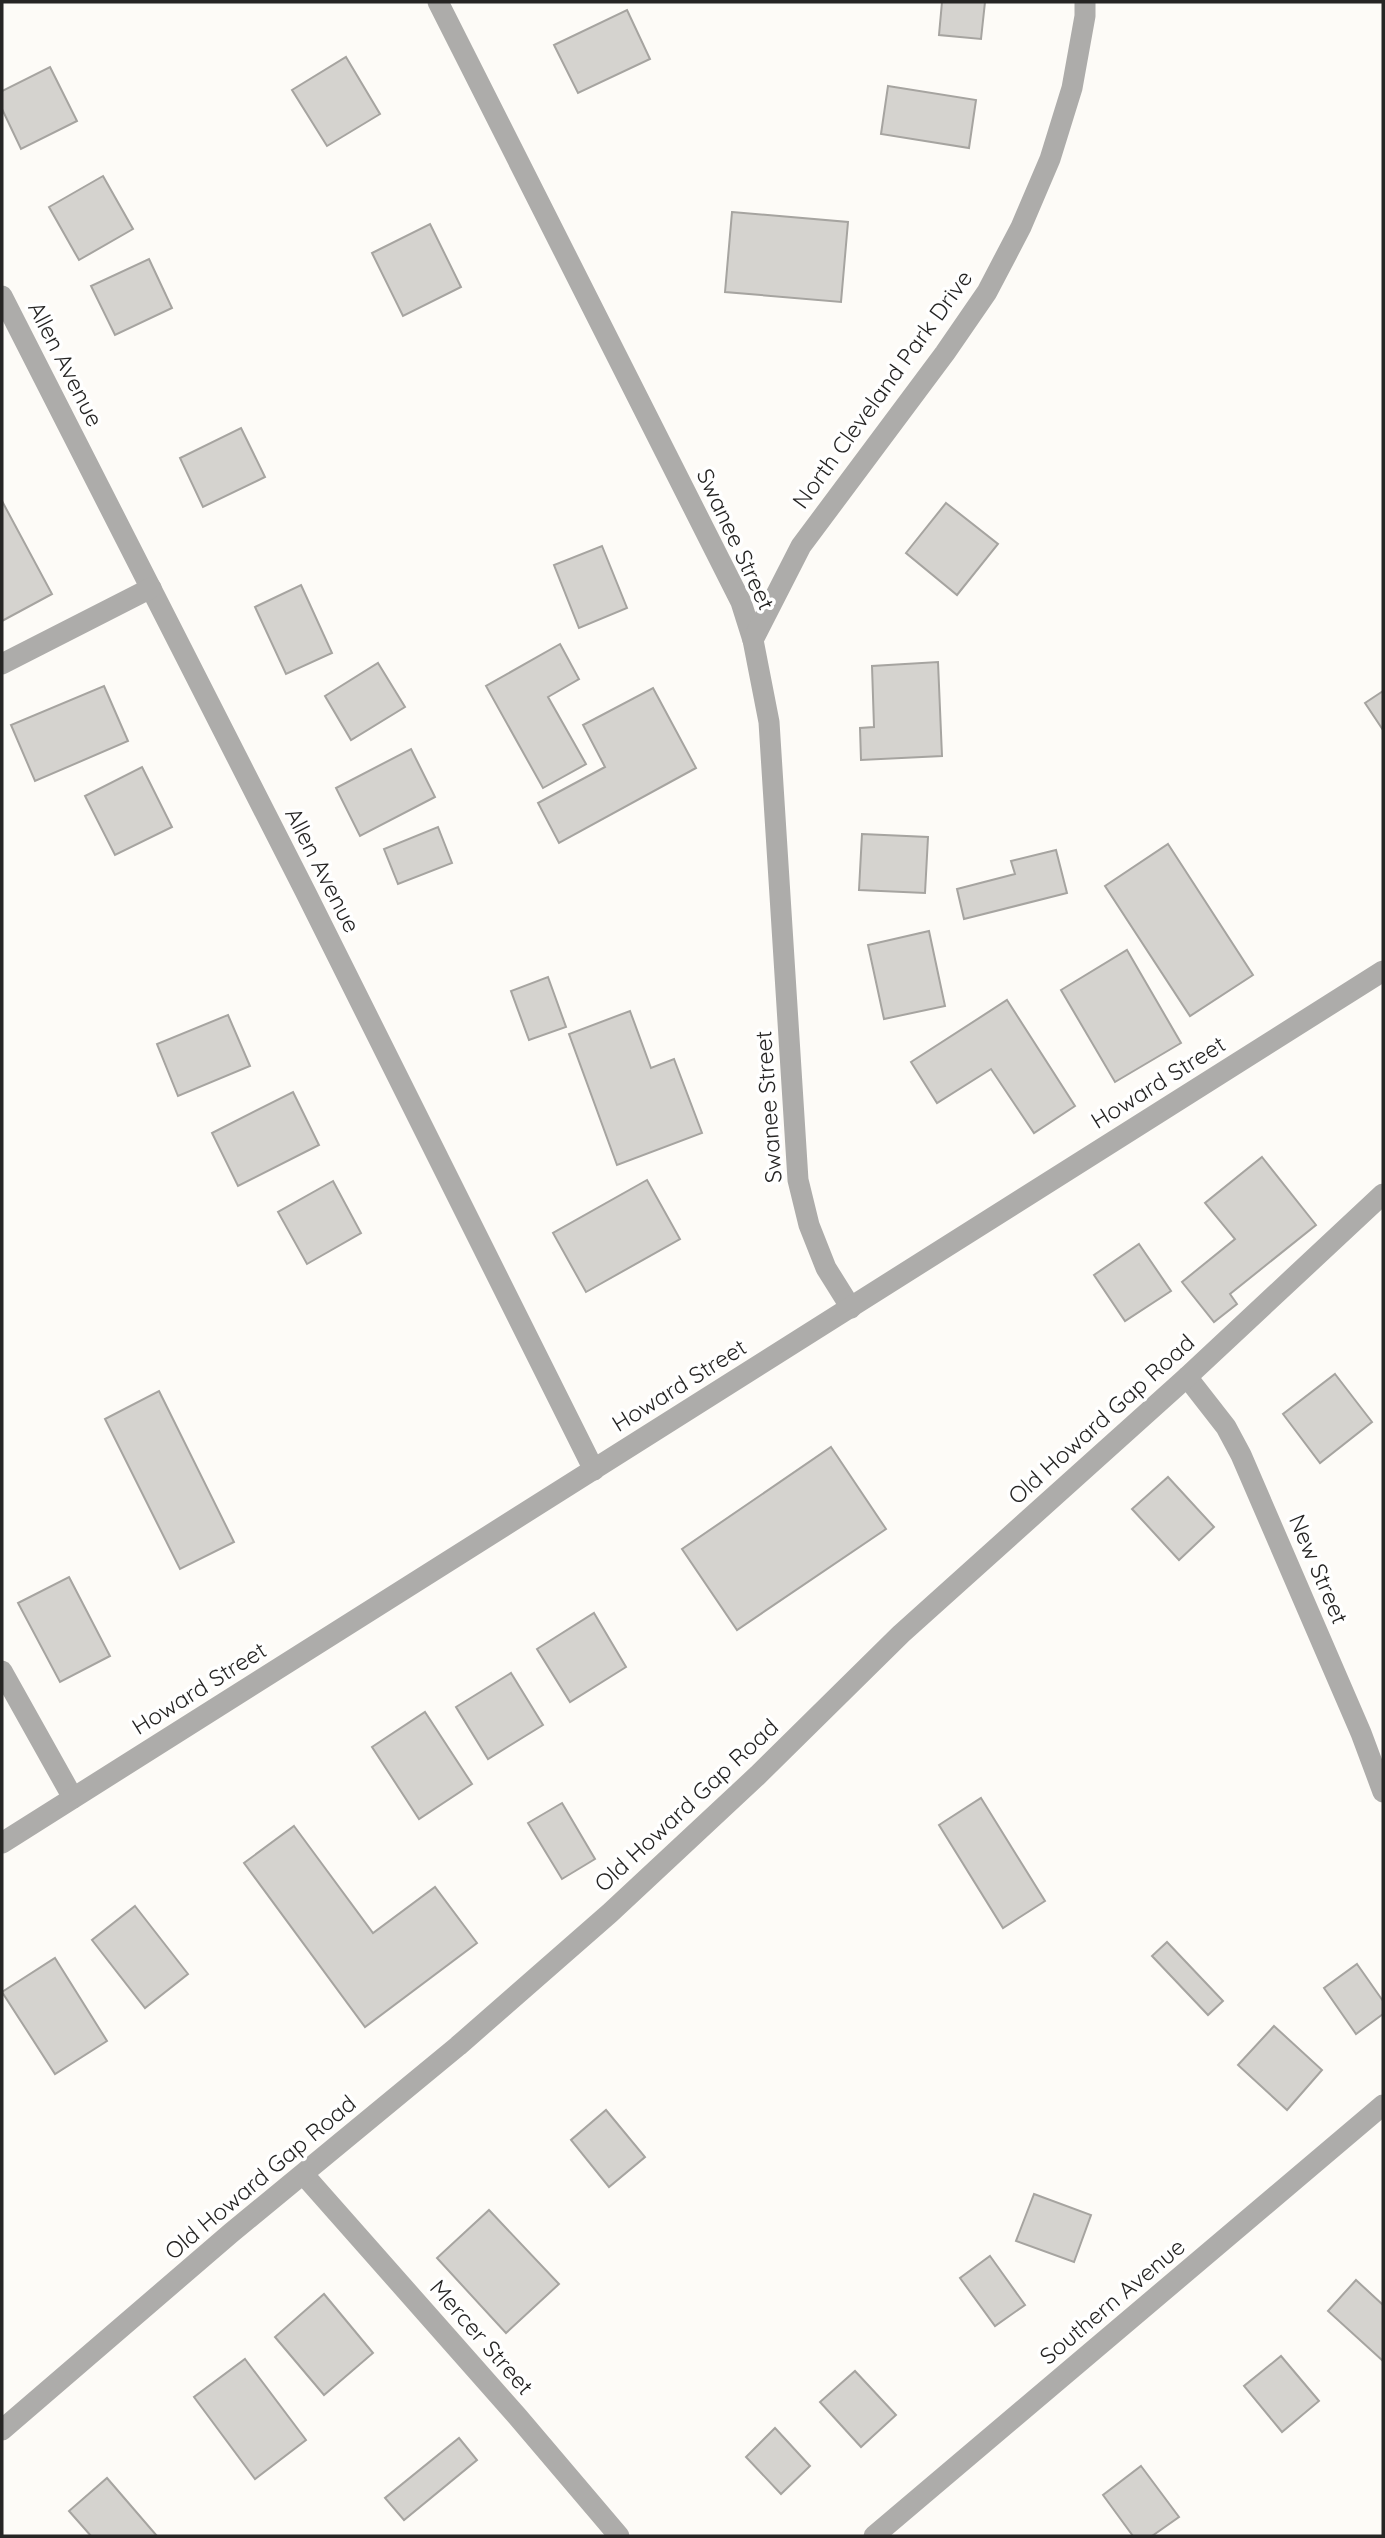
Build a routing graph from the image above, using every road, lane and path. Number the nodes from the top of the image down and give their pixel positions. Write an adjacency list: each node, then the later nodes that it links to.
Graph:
1 (438, 2): 5 (street, Swanee Street)
2 (1085, 2): 5 (street, North Cleveland Park Drive)
3 (2, 296): 4 (street, Allen Avenue)
4 (151, 588): 6 (street); 11 (street, Allen Avenue)
5 (753, 640): 9 (street, Swanee Street)
6 (2, 664)
7 (1383, 971): 9 (street, Howard Street)
8 (1383, 1194): 10 (street, Old Howard Gap Road)
9 (851, 1308): 11 (street, Howard Street)
10 (1187, 1377): 13 (street, New Street); 17 (street, Old Howard Gap Road)
11 (594, 1470): 14 (street, Howard Street)
12 (2, 1671): 14 (street)
13 (1383, 1792)
14 (73, 1798): 15 (street, Howard Street)
15 (2, 1843)
16 (1383, 2105): 20 (street, Southern Avenue)
17 (304, 2175): 18 (street, Old Howard Gap Road); 19 (street, Mercer Street)
18 (2, 2430)
19 (619, 2536)
20 (874, 2536)

